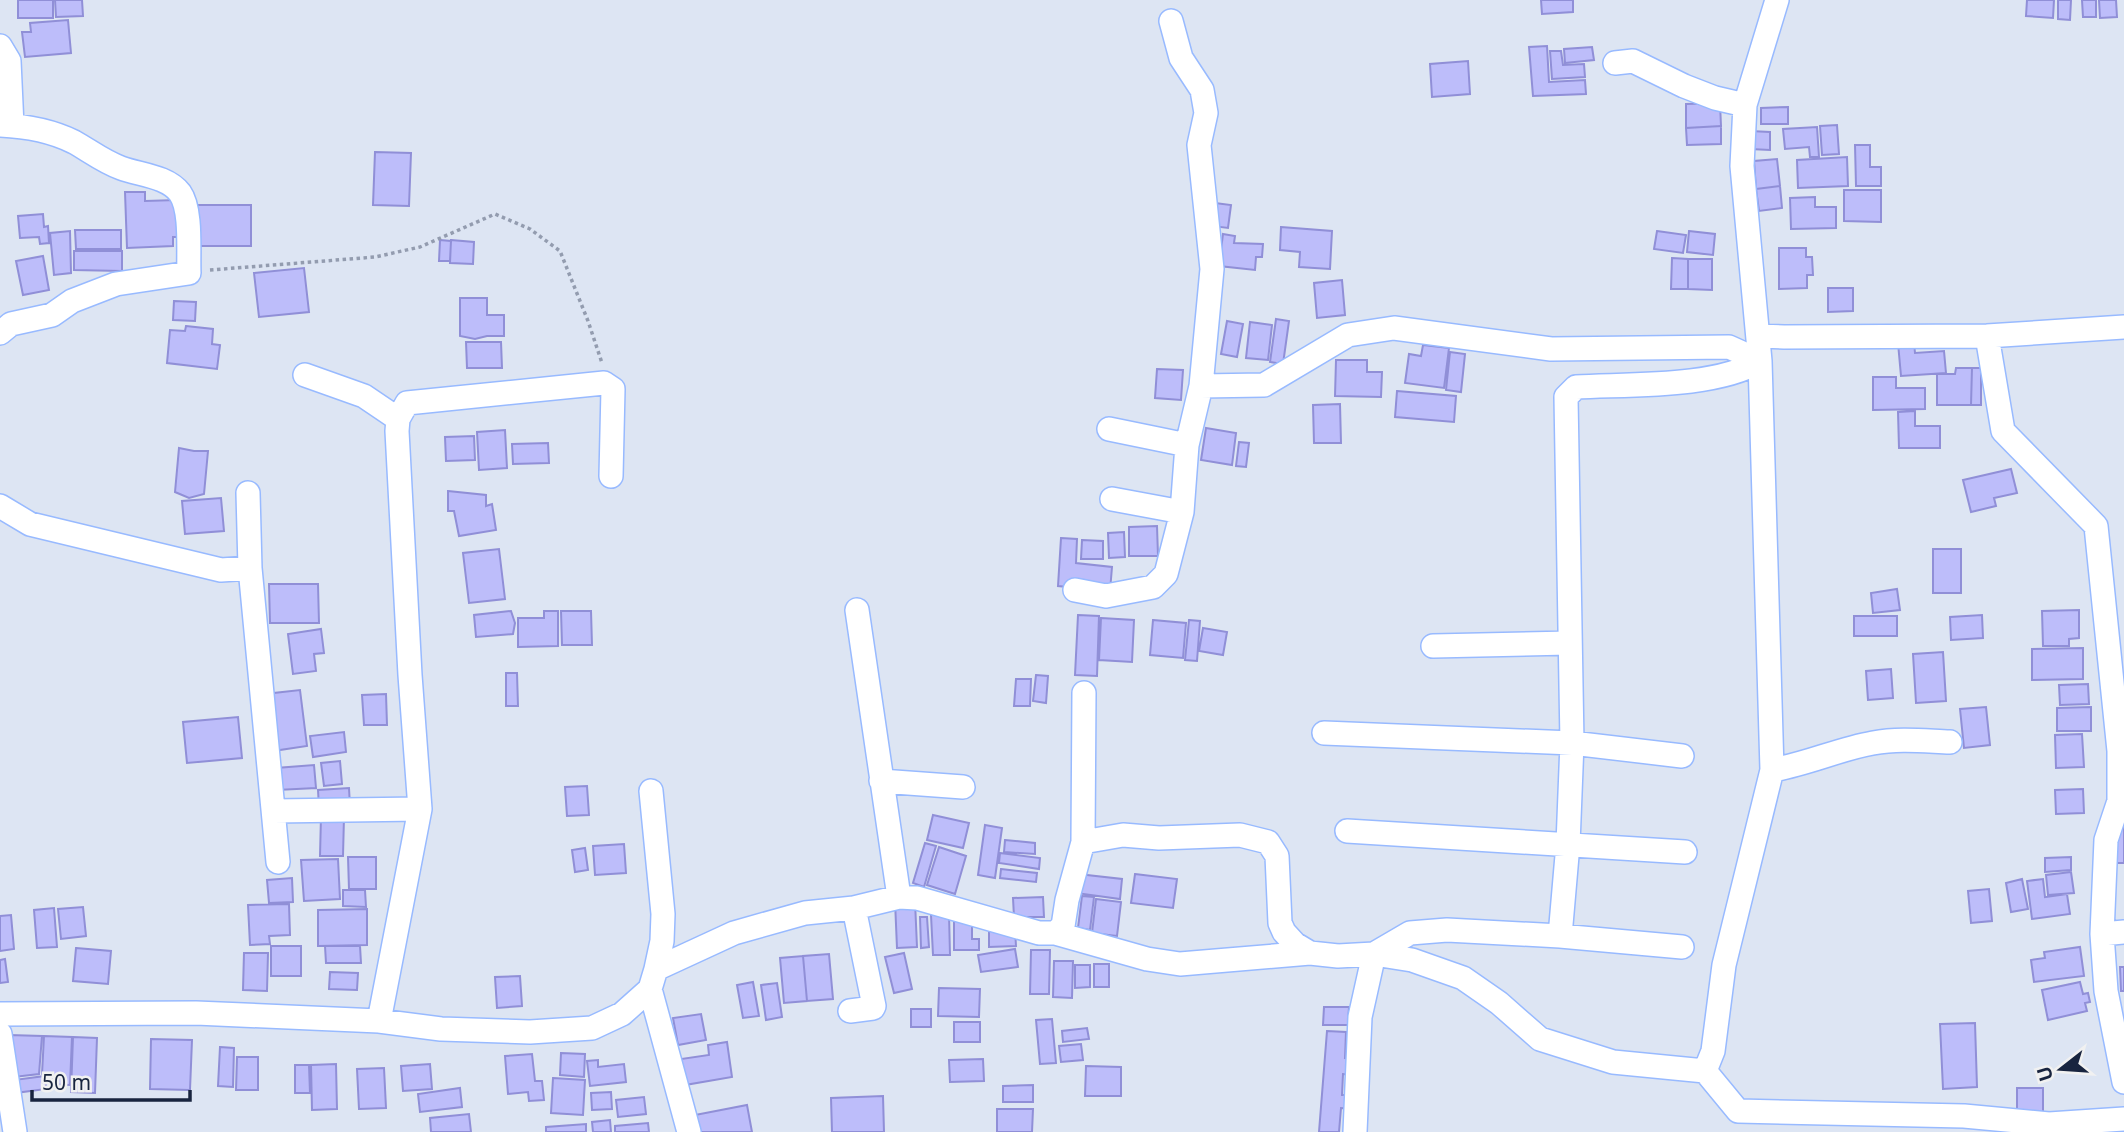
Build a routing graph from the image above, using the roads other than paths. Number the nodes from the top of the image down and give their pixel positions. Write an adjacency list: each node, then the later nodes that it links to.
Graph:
1 (1777, 0): 5 (street)
2 (1171, 21): 13 (street)
3 (0, 46): 6 (street)
4 (1615, 63): 5 (street)
5 (1745, 104): 9 (street)
6 (6, 125): 8 (street)
7 (2124, 327): 10 (street)
8 (0, 333)
9 (1758, 335): 10 (street); 11 (street)
10 (1987, 335): 31 (street)
11 (1760, 361): 13 (street); 25 (street); 33 (street)
12 (304, 376): 14 (street)
13 (1201, 386): 16 (street)
14 (398, 419): 17 (street); 38 (street)
15 (1109, 429): 16 (street)
16 (1187, 445): 21 (street)
17 (611, 476)
18 (248, 493): 22 (street)
19 (1112, 499): 21 (street)
20 (0, 506): 22 (street)
21 (1182, 512): 23 (street)
22 (250, 568): 39 (street)
23 (1075, 590)
24 (857, 610): 34 (street)
25 (1569, 643): 26 (street); 30 (street)
26 (1433, 646)
27 (1084, 693): 41 (street)
28 (1324, 733): 30 (street)
29 (1950, 742): 33 (street)
30 (1572, 743): 32 (street); 42 (street)
31 (2121, 751): 37 (street)
32 (1682, 756)
33 (1772, 770): 58 (street)
34 (881, 781): 35 (street); 45 (street)
35 (963, 787)
36 (651, 791): 53 (street)
37 (2122, 801): 48 (street)
38 (420, 809): 39 (street); 56 (street)
39 (274, 811): 44 (street)
40 (1347, 831): 42 (street)
41 (1083, 842): 47 (street); 51 (street)
42 (1568, 844): 43 (street); 49 (street)
43 (1685, 852)
44 (278, 862)
45 (898, 897): 46 (street); 47 (street)
46 (854, 908): 53 (street); 54 (street)
47 (1055, 933): 51 (street)
48 (2113, 933): 59 (street)
49 (1560, 936): 50 (street); 52 (street)
50 (1682, 947)
51 (1310, 953): 52 (street)
52 (1374, 954): 58 (street); 63 (street)
53 (653, 979): 56 (street); 62 (street)
54 (850, 1010)
55 (0, 1014): 56 (street)
56 (379, 1021)
57 (0, 1034): 61 (street)
58 (1705, 1071): 60 (street)
59 (2124, 1082)
60 (2124, 1119)
61 (15, 1132)
62 (689, 1132)
63 (1355, 1132)

